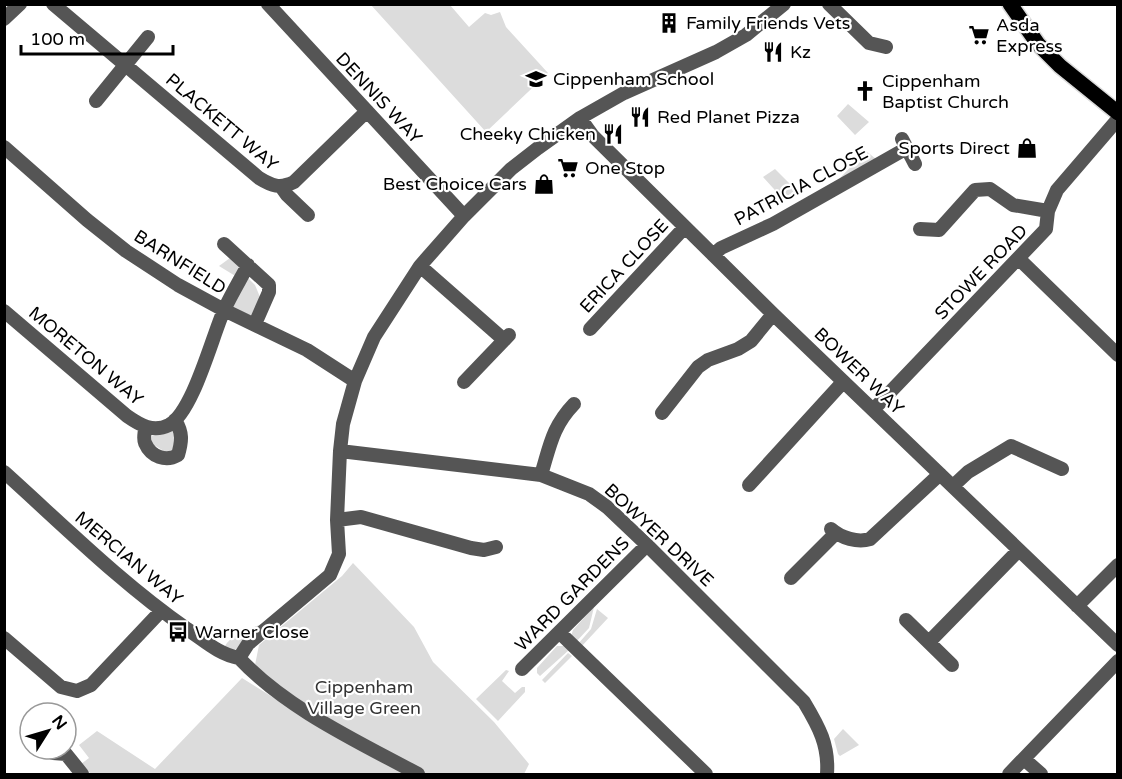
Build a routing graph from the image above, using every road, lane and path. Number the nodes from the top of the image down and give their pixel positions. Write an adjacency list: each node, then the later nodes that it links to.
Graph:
1 (20, 4): 8 (street)
2 (53, 4): 12 (street, PLACKETT WAY)
3 (268, 4): 14 (street, DENNIS WAY)
4 (829, 4): 11 (street)
5 (998, 4): 9 (main road)
6 (1010, 4): 9 (main road)
7 (784, 5): 16 (street)
8 (6, 16)
9 (1023, 24): 15 (main road)
10 (148, 38): 12 (street)
11 (886, 47)
12 (126, 65): 13 (street); 20 (street, PLACKETT WAY)
13 (96, 101)
14 (367, 111): 20 (street, PLACKETT WAY); 23 (street, DENNIS WAY)
15 (1118, 113)
16 (580, 118): 23 (street); 24 (street, BOWER WAY)
17 (1118, 118): 21 (street, STOWE ROAD)
18 (4, 147): 31 (street, BARNFIELD)
19 (915, 164): 27 (street, PATRICIA CLOSE)
20 (282, 188): 22 (street)
21 (1048, 211): 25 (street); 28 (street, STOWE ROAD)
22 (308, 215)
23 (464, 216): 30 (street)
24 (685, 227): 27 (street, BOWER WAY); 35 (street, ERICA CLOSE)
25 (920, 229)
26 (224, 244): 29 (street)
27 (713, 255): 33 (street, BOWER WAY)
28 (1018, 259): 36 (street); 41 (street, STOWE ROAD)
29 (248, 266): 31 (street); 34 (street)
30 (420, 266): 37 (street); 38 (street)
31 (224, 310): 34 (street, BARNFIELD); 43 (street)
32 (4, 311): 44 (street, MORETON WAY)
33 (773, 314): 39 (street, BOWER WAY); 42 (street)
34 (255, 324): 37 (street, BARNFIELD)
35 (590, 329)
36 (1118, 355)
37 (355, 381): 45 (street)
38 (464, 382)
39 (843, 382): 41 (street, BOWER WAY); 50 (street)
40 (574, 404): 49 (street)
41 (873, 410): 48 (street, BOWER WAY)
42 (662, 413)
43 (175, 420): 44 (street, MORETON WAY); 44 (street, MORETON WAY)
44 (145, 428)
45 (340, 451): 49 (street, BOWYER DRIVE); 52 (street)
46 (1062, 469): 51 (street)
47 (4, 472): 59 (street, MERCIAN WAY)
48 (940, 474): 51 (street, BOWER WAY); 57 (street)
49 (541, 475): 53 (street, BOWYER DRIVE)
50 (749, 485)
51 (953, 486): 55 (street, BOWER WAY)
52 (337, 520): 54 (street); 65 (street)
53 (647, 545): 61 (street, WARD GARDENS); 74 (street, BOWYER DRIVE)
54 (496, 547)
55 (1019, 550): 58 (street, BOWER WAY); 63 (street)
56 (1118, 565): 58 (street)
57 (791, 578)
58 (1077, 606): 64 (street, BOWER WAY)
59 (161, 611): 62 (street); 65 (street, MERCIAN WAY)
60 (906, 620): 63 (street)
61 (560, 633): 68 (street, WARD GARDENS); 73 (street)
62 (4, 638)
63 (929, 642): 67 (street)
64 (1118, 645)
65 (238, 658): 72 (street, MERCIAN WAY)
66 (1118, 661): 69 (street)
67 (952, 665)
68 (522, 669)
69 (1024, 759): 75 (street); 76 (street)
70 (71, 761): 71 (street)
71 (80, 774)
72 (418, 774)
73 (706, 774)
74 (827, 774)
75 (1009, 774)
76 (1041, 774)

